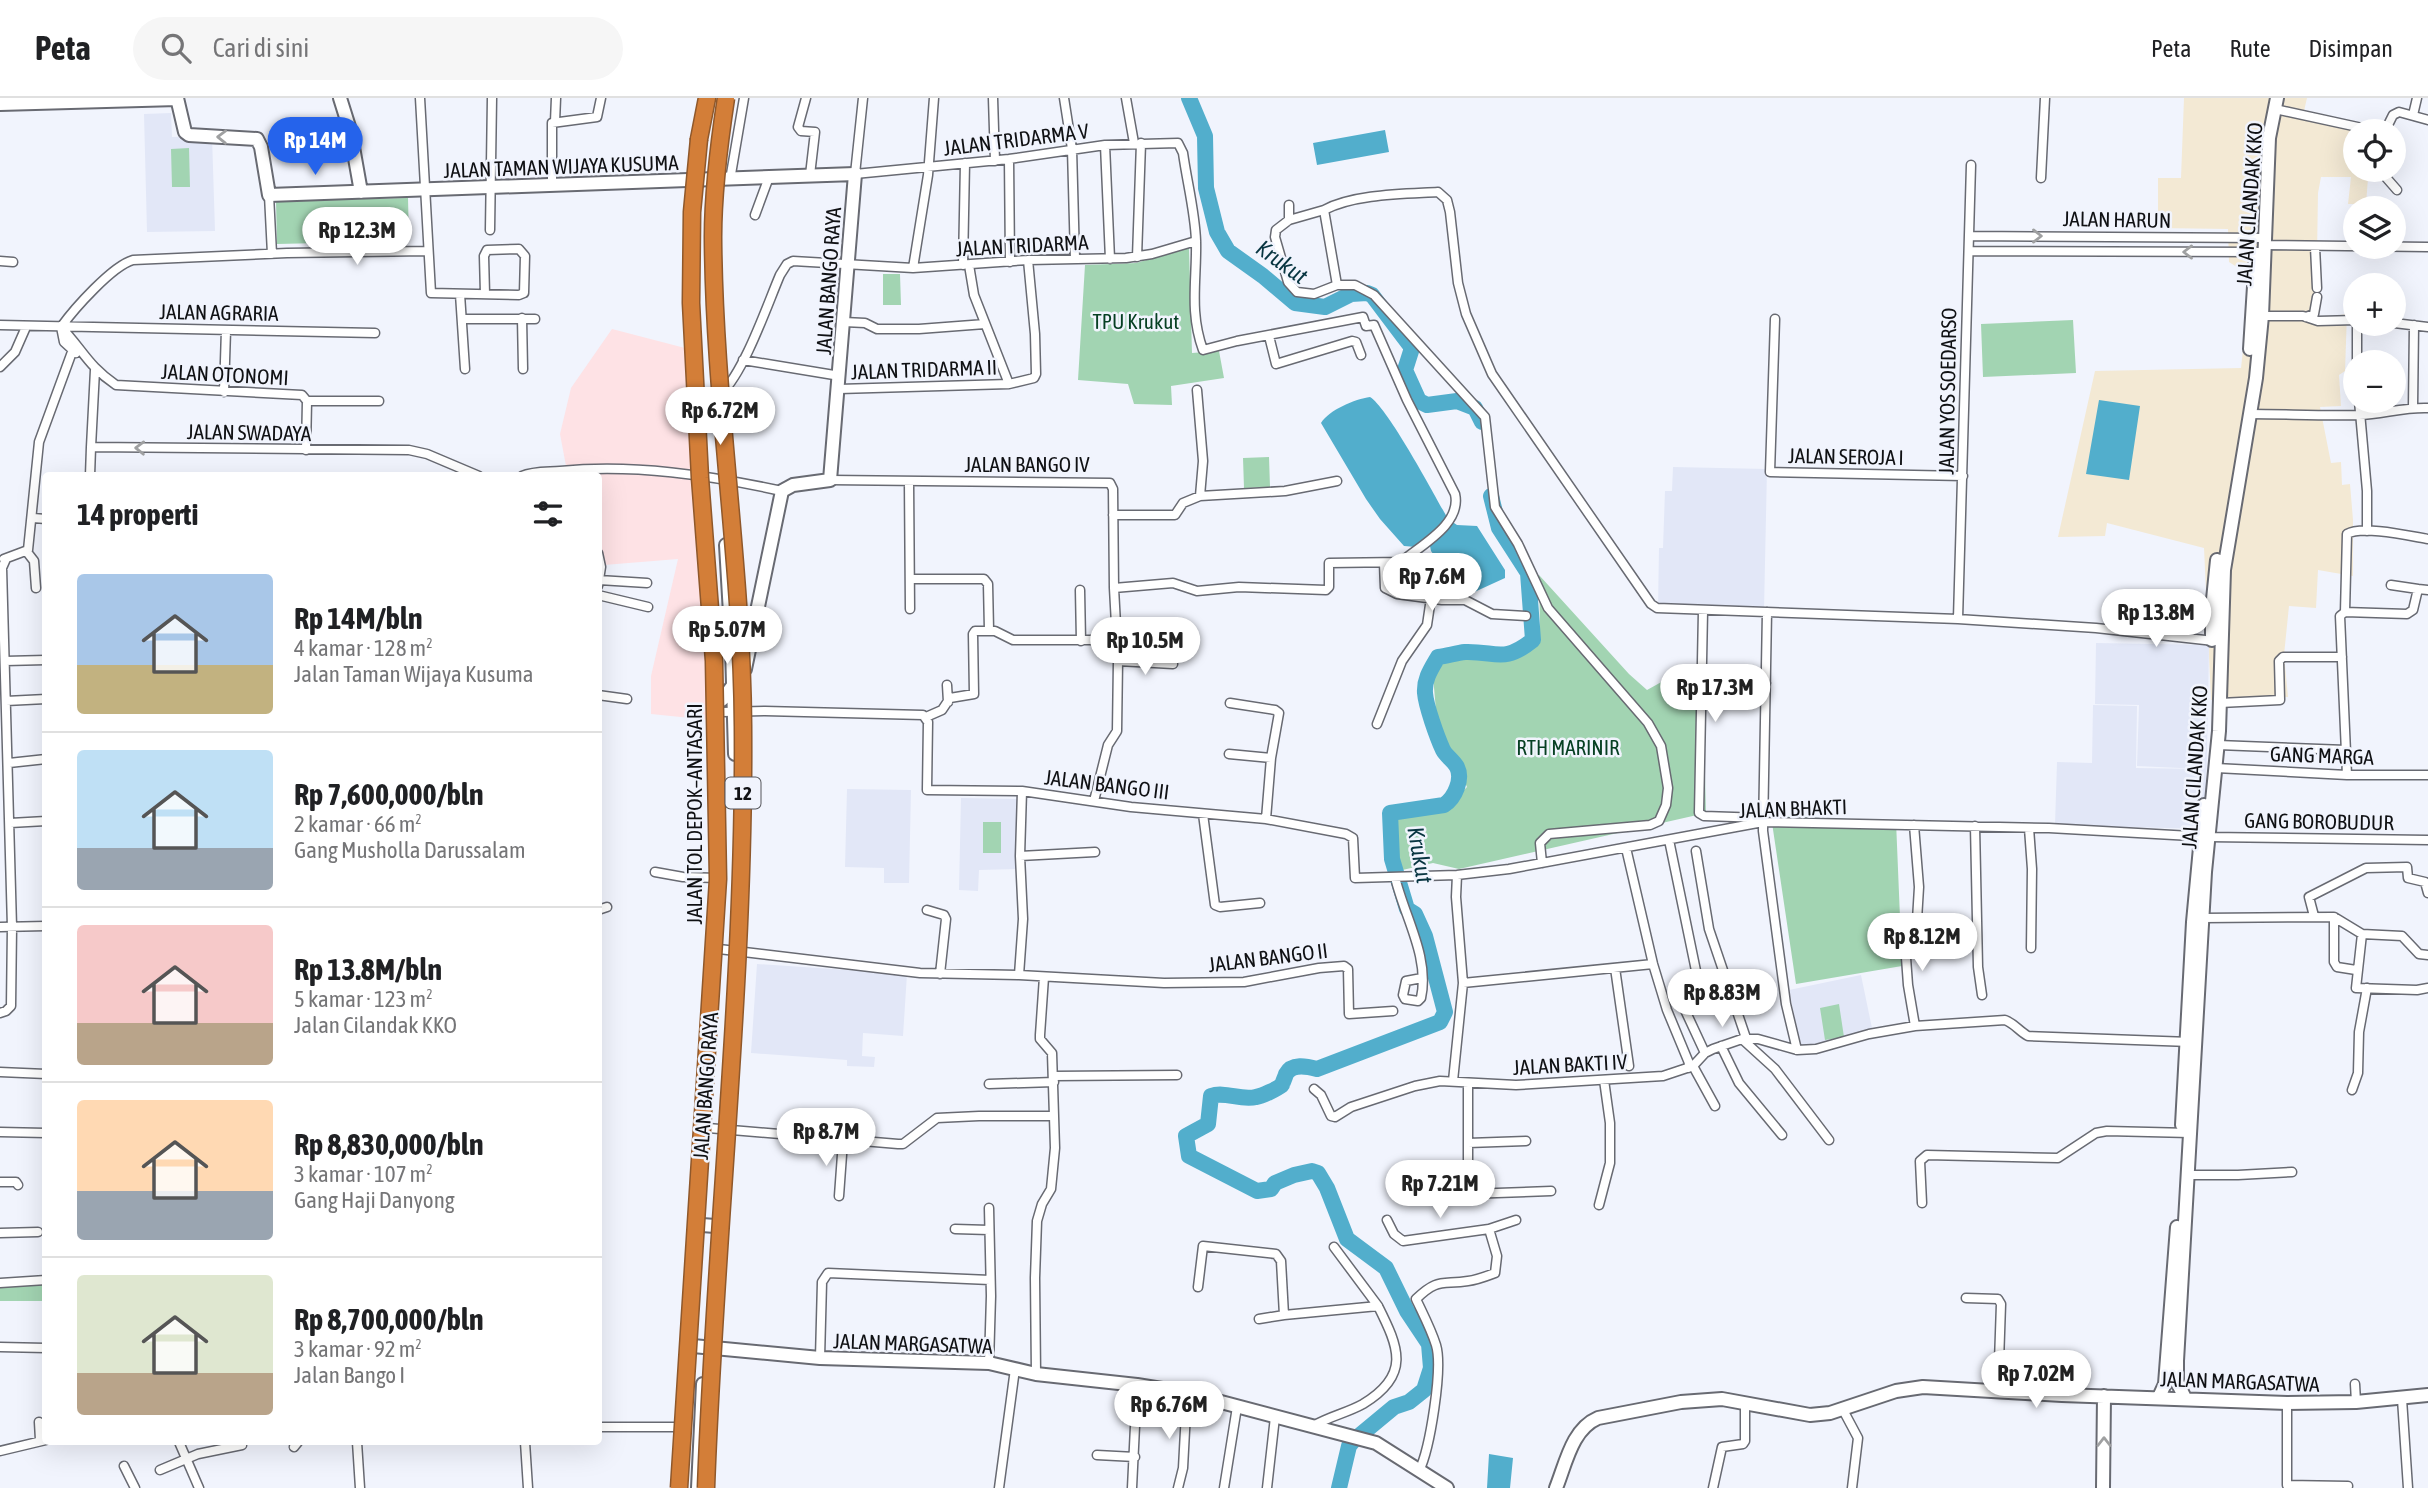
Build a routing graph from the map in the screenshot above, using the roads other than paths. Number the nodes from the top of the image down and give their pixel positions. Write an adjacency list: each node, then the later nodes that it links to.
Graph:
1 (340, 98): 46 (street)
2 (420, 98): 44 (street)
3 (492, 98): 43 (street)
4 (556, 98): 24 (street)
5 (601, 98): 24 (street)
6 (707, 98): 279 (highway, JALAN TOL DEPOK–ANTASARI / 12, bridge)
7 (726, 98): 279 (highway, JALAN TOL DEPOK–ANTASARI / 12, bridge)
8 (744, 98): 39 (street)
9 (806, 98): 35 (street)
10 (863, 98): 34 (street)
11 (934, 98): 33 (street)
12 (993, 98): 30 (street)
13 (1064, 98): 28 (street)
14 (1126, 98): 26 (street)
15 (2045, 98): 37 (street)
16 (2417, 98): 21 (street)
17 (129, 99): 18 (street); 20 (street)
18 (177, 99): 47 (street, one-way to 18)
19 (2273, 102): 25 (street); 55 (street, JALAN CILANDAK KKO)
20 (0, 104)
21 (2413, 115): 22 (street); 23 (street)
22 (2390, 119)
23 (2428, 120)
24 (555, 122): 42 (street)
25 (2343, 122)
26 (1137, 143): 27 (street, JALAN TRIDARMA V); 54 (street, JALAN TRIDARMA V); 61 (street)
27 (1105, 145): 28 (street, JALAN TRIDARMA V); 63 (street)
28 (1072, 149): 29 (street, JALAN TRIDARMA V); 62 (street)
29 (1009, 159): 30 (street, JALAN TRIDARMA V); 67 (street)
30 (995, 160): 31 (street, JALAN TRIDARMA V)
31 (965, 163): 33 (street, JALAN TRIDARMA V); 69 (street)
32 (1971, 165): 53 (street, JALAN YOS SOEDARSO)
33 (929, 166): 34 (street, JALAN TRIDARMA V); 70 (street)
34 (855, 174): 35 (street, JALAN TAMAN WIJAYA KUSUMA); 68 (street, JALAN BANGO RAYA)
35 (810, 175): 36 (street, JALAN TAMAN WIJAYA KUSUMA)
36 (769, 177): 39 (street, JALAN TAMAN WIJAYA KUSUMA); 50 (street)
37 (2041, 178)
38 (712, 180): 39 (street, JALAN TAMAN WIJAYA KUSUMA); 40 (street, JALAN TAMAN WIJAYA KUSUMA); 105 (street, JALAN BANGO RAYA)
39 (730, 180)
40 (698, 181): 42 (street, JALAN TAMAN WIJAYA KUSUMA); 108 (street, JALAN BANGO RAYA)
41 (2390, 182): 45 (street)
42 (552, 186): 43 (street, JALAN TAMAN WIJAYA KUSUMA)
43 (490, 188): 44 (street, JALAN TAMAN WIJAYA KUSUMA); 52 (street)
44 (426, 190): 46 (street, JALAN TAMAN WIJAYA KUSUMA); 58 (street)
45 (2397, 190)
46 (361, 192): 47 (street, JALAN TAMAN WIJAYA KUSUMA)
47 (269, 195): 60 (street)
48 (1289, 205): 51 (street)
49 (1324, 210): 51 (street); 71 (street); 146 (street)
50 (755, 215)
51 (1289, 220): 71 (street)
52 (490, 230)
53 (1969, 236): 55 (street, JALAN HARUN, one-way to 55); 59 (street, JALAN YOS SOEDARSO)
54 (1196, 241): 61 (street, JALAN TRIDARMA); 91 (street)
55 (2261, 245): 56 (street); 59 (street, JALAN HARUN, one-way to 59); 74 (street, JALAN CILANDAK KKO); 156 (street, JALAN CILANDAK KKO)
56 (2315, 247): 57 (street); 75 (street)
57 (2428, 247)
58 (427, 251): 60 (street); 72 (street)
59 (1969, 251): 119 (street, JALAN YOS SOEDARSO)
60 (272, 254): 87 (street)
61 (1137, 257): 63 (street, JALAN TRIDARMA)
62 (1075, 259): 63 (street, JALAN TRIDARMA); 64 (street, JALAN TRIDARMA)
63 (1110, 259)
64 (1028, 260): 67 (street, JALAN TRIDARMA); 101 (street)
65 (0, 261): 66 (street)
66 (13, 262)
67 (1010, 262): 69 (street, JALAN TRIDARMA)
68 (848, 264): 70 (street, JALAN TRIDARMA); 80 (street, JALAN BANGO RAYA); 95 (street, JALAN TRIDARMA)
69 (966, 265): 70 (street, JALAN TRIDARMA); 82 (street)
70 (913, 268)
71 (1338, 285): 206 (street)
72 (460, 294): 73 (street); 77 (street)
73 (485, 294): 73 (street)
74 (2262, 316): 75 (street); 111 (street, JALAN CILANDAK KKO)
75 (2306, 317): 81 (street)
76 (522, 318): 77 (street); 78 (street); 98 (street)
77 (463, 319): 97 (street)
78 (535, 319)
79 (1776, 319): 119 (street, JALAN SEROJA I)
80 (844, 322): 82 (street); 100 (street, JALAN BANGO RAYA)
81 (2343, 322)
82 (985, 324): 101 (street)
83 (2406, 324): 85 (street)
84 (0, 325): 86 (street, JALAN AGRARIA)
85 (2414, 325): 88 (street); 109 (street)
86 (26, 327): 87 (street, JALAN AGRARIA); 96 (street)
87 (61, 327): 89 (street, JALAN AGRARIA); 92 (street); 94 (street, JALAN OTONOMI)
88 (2428, 327)
89 (226, 330): 90 (street, JALAN AGRARIA); 104 (street)
90 (375, 333)
91 (1269, 336): 93 (street); 133 (street)
92 (72, 352): 94 (street); 127 (street)
93 (1361, 355)
94 (83, 356): 99 (street, JALAN OTONOMI)
95 (743, 360): 100 (street); 105 (street)
96 (0, 367)
97 (465, 369)
98 (523, 369)
99 (95, 370): 104 (street, JALAN OTONOMI); 113 (street)
100 (840, 376): 102 (street, JALAN BANGO RAYA)
101 (1009, 384): 102 (street, JALAN TRIDARMA II)
102 (839, 389): 121 (street, JALAN BANGO RAYA)
103 (1197, 390): 125 (street)
104 (224, 391): 106 (street, JALAN OTONOMI)
105 (714, 398): 108 (street); 120 (street, JALAN BANGO RAYA)
106 (307, 401): 107 (street); 114 (street, JALAN OTONOMI)
107 (379, 401)
108 (701, 403): 118 (street, JALAN BANGO RAYA)
109 (2413, 407): 110 (street); 112 (street)
110 (2428, 408)
111 (2250, 414): 112 (street); 156 (street, JALAN CILANDAK KKO)
112 (2360, 415): 129 (street)
113 (91, 447): 114 (street, JALAN SWADAYA, one-way to 113); 115 (street)
114 (306, 450): 116 (street, JALAN SWADAYA)
115 (90, 472)
116 (468, 472)
117 (585, 472): 118 (street)
118 (706, 475): 120 (street); 153 (street, JALAN BANGO RAYA)
119 (1962, 476): 150 (street, JALAN YOS SOEDARSO)
120 (721, 478): 124 (street); 158 (street, JALAN BANGO RAYA)
121 (830, 480): 123 (street, JALAN BANGO IV); 124 (street)
122 (1337, 481): 125 (street)
123 (909, 482): 126 (street, JALAN BANGO IV); 134 (street)
124 (782, 491): 157 (street)
125 (1200, 496): 126 (street)
126 (1113, 515): 139 (street, JALAN BANGO IV)
127 (33, 518): 128 (street); 131 (street)
128 (42, 519)
129 (2367, 531): 130 (street); 148 (street)
130 (2428, 539)
131 (27, 552): 132 (street); 138 (street)
132 (3, 559): 152 (street)
133 (1384, 563): 139 (street); 143 (street)
134 (910, 579): 145 (street); 151 (street)
135 (602, 580): 136 (street)
136 (647, 583)
137 (2390, 585): 140 (street)
138 (36, 588)
139 (1114, 588): 154 (street, JALAN BANGO IV)
140 (2423, 589): 148 (street)
141 (1080, 590): 155 (street)
142 (602, 596): 144 (street)
143 (1431, 598): 149 (street); 177 (street)
144 (648, 607)
145 (910, 609)
146 (1703, 611): 147 (street); 164 (street)
147 (1767, 612): 150 (street); 165 (street)
148 (2345, 612): 159 (street)
149 (1525, 617)
150 (1958, 618): 156 (street)
151 (989, 630): 155 (street); 172 (street)
152 (2, 637): 162 (street)
153 (719, 640): 158 (street); 175 (street, JALAN BANGO RAYA)
154 (1118, 640): 155 (street); 161 (street, JALAN BANGO IV)
155 (1081, 641)
156 (2216, 641): 174 (street, JALAN CILANDAK KKO); 198 (street, JALAN CILANDAK KKO)
157 (751, 642): 158 (street); 167 (street)
158 (732, 648): 167 (street, JALAN BANGO RAYA)
159 (2342, 657): 174 (street); 179 (street)
160 (42, 660): 162 (street)
161 (1118, 661): 163 (street); 188 (street, JALAN BANGO IV)
162 (5, 662): 171 (street)
163 (1173, 664)
164 (1702, 682): 165 (street); 192 (street)
165 (1766, 683): 192 (street)
166 (947, 685): 172 (street)
167 (733, 686): 175 (street, JALAN BANGO RAYA)
168 (602, 696): 170 (street)
169 (42, 699): 171 (street)
170 (627, 699)
171 (6, 701): 183 (street)
172 (948, 702): 176 (street)
173 (1230, 703): 181 (street)
174 (2220, 704): 178 (street, JALAN CILANDAK KKO)
175 (726, 708): 176 (street); 210 (street, JALAN BANGO RAYA); 224 (street, JALAN BANGO RAYA)
176 (926, 717): 187 (street, JALAN BANGO III)
177 (1377, 724)
178 (2218, 745): 179 (street); 184 (street, JALAN CILANDAK KKO)
179 (2346, 750): 185 (street)
180 (1228, 754): 181 (street)
181 (1271, 758): 191 (street)
182 (42, 759): 183 (street)
183 (9, 763): 189 (street)
184 (2216, 768): 185 (street, GANG MARGA); 198 (street, JALAN CILANDAK KKO)
185 (2347, 775): 186 (street, GANG MARGA)
186 (2428, 775)
187 (1022, 791): 188 (street, JALAN BANGO III); 204 (street)
188 (1094, 802): 190 (street, JALAN BANGO III)
189 (4, 805): 194 (street)
190 (1203, 814): 191 (street, JALAN BANGO III); 212 (street)
191 (1266, 819): 205 (street, JALAN BANGO III)
192 (1763, 820): 195 (street, JALAN BHAKTI); 199 (street, JALAN BHAKTI); 243 (street)
193 (42, 821): 194 (street)
194 (9, 823): 220 (street)
195 (1914, 825): 196 (street, JALAN BHAKTI); 217 (street)
196 (1975, 826): 197 (street, JALAN BHAKTI); 236 (street)
197 (2029, 828): 198 (street, JALAN BHAKTI); 223 (street)
198 (2204, 837): 200 (street, GANG BOROBUDUR); 216 (street, JALAN CILANDAK KKO); 241 (street, JALAN CILANDAK KKO)
199 (1668, 840): 201 (street, JALAN BHAKTI); 244 (street)
200 (2428, 840)
201 (1626, 848): 206 (street, JALAN BHAKTI); 226 (street)
202 (1696, 851): 240 (street)
203 (1095, 852): 204 (street)
204 (1020, 856): 230 (street)
205 (1353, 863): 209 (street, JALAN BHAKTI)
206 (1542, 863): 208 (street, JALAN BHAKTI)
207 (655, 872): 210 (street)
208 (1457, 875): 209 (street, JALAN BHAKTI); 233 (street)
209 (1394, 877): 232 (street)
210 (723, 878): 224 (street, JALAN BANGO RAYA)
211 (2428, 893): 214 (street)
212 (1260, 903)
213 (927, 910): 229 (street)
214 (2314, 916): 215 (street); 216 (street)
215 (2334, 917): 222 (street); 228 (street)
216 (2203, 918): 241 (street, JALAN CILANDAK KKO)
217 (1917, 920)
218 (42, 926): 220 (street)
219 (0, 927): 220 (street)
220 (12, 927): 238 (street)
221 (1904, 930): 239 (street)
222 (2362, 934): 225 (street); 228 (street)
223 (2031, 948)
224 (726, 950): 229 (street, JALAN BANGO II); 259 (street, JALAN BANGO RAYA)
225 (2428, 955)
226 (1653, 964): 227 (street); 246 (street)
227 (1615, 968): 233 (street); 245 (street)
228 (2356, 970): 234 (street)
229 (940, 974): 230 (street, JALAN BANGO II)
230 (1019, 975): 231 (street, JALAN BANGO II)
231 (1044, 976): 237 (street, JALAN BANGO II); 250 (street)
232 (1422, 978)
233 (1463, 984): 252 (street)
234 (2367, 988): 235 (street); 256 (street)
235 (2428, 988)
236 (1982, 995)
237 (1393, 1012)
238 (0, 1013)
239 (1915, 1027): 241 (street); 243 (street)
240 (1744, 1039): 242 (street); 243 (street); 264 (street)
241 (2191, 1042): 262 (street, JALAN CILANDAK KKO)
242 (1721, 1046): 244 (street); 263 (street)
243 (1797, 1050)
244 (1705, 1053): 246 (street)
245 (1629, 1066)
246 (1690, 1067): 251 (street, JALAN BAKTI IV); 257 (street)
247 (0, 1072): 248 (street)
248 (42, 1074)
249 (1177, 1075): 250 (street)
250 (1054, 1079): 254 (street); 258 (street)
251 (1604, 1080): 253 (street, JALAN BAKTI IV); 275 (street)
252 (1453, 1081): 253 (street, JALAN BAKTI IV); 255 (street, JALAN BAKTI IV)
253 (1468, 1083): 267 (street)
254 (989, 1084)
255 (1314, 1089)
256 (2352, 1090)
257 (1715, 1105)
258 (1054, 1116): 265 (street); 300 (street)
259 (715, 1129): 265 (street); 279 (street, JALAN BANGO RAYA)
260 (0, 1132): 261 (street)
261 (42, 1133)
262 (2185, 1133): 269 (street, JALAN CILANDAK KKO); 274 (street); 307 (street, JALAN CILANDAK KKO)
263 (1782, 1135)
264 (1829, 1140)
265 (843, 1141): 273 (street)
266 (1526, 1141): 267 (street)
267 (1468, 1143): 272 (street)
268 (2292, 1172): 269 (street)
269 (2187, 1175): 308 (street, JALAN CILANDAK KKO)
270 (0, 1182): 271 (street)
271 (18, 1185)
272 (1550, 1191)
273 (838, 1196)
274 (1922, 1203)
275 (1599, 1206)
276 (989, 1208): 282 (street)
277 (1387, 1220): 280 (street)
278 (1516, 1220): 280 (street)
279 (709, 1222): 295 (street, JALAN BANGO RAYA); 337 (highway, JALAN TOL DEPOK–ANTASARI / 12, bridge); 340 (highway, JALAN TOL DEPOK–ANTASARI / 12, bridge)
280 (1489, 1229): 331 (street)
281 (955, 1230): 282 (street)
282 (989, 1230): 287 (street)
283 (38, 1232): 284 (street)
284 (0, 1233)
285 (1334, 1247): 291 (street)
286 (42, 1280): 288 (street)
287 (990, 1280): 297 (street); 298 (street)
288 (0, 1283)
289 (1198, 1287): 292 (street)
290 (1966, 1298): 303 (street)
291 (1378, 1306): 292 (street); 317 (street)
292 (1284, 1315): 293 (street)
293 (1259, 1319)
294 (0, 1347): 296 (street)
295 (699, 1347): 297 (street, JALAN MARGASATWA); 319 (street, JALAN BANGO RAYA); 339 (street, JALAN BANGO RAYA)
296 (42, 1349)
297 (820, 1358): 298 (street, JALAN MARGASATWA)
298 (989, 1363): 299 (street, JALAN MARGASATWA)
299 (1015, 1369): 300 (street, JALAN MARGASATWA); 341 (street)
300 (1036, 1374): 302 (street, JALAN MARGASATWA)
301 (2355, 1384): 310 (street)
302 (1137, 1385): 304 (street, JALAN MARGASATWA); 327 (street)
303 (1998, 1391): 306 (street, JALAN MARGASATWA); 314 (street, JALAN MARGASATWA)
304 (1187, 1393): 313 (street, JALAN MARGASATWA); 343 (street)
305 (2428, 1395): 309 (street, JALAN MARGASATWA)
306 (2104, 1396): 307 (street, JALAN MARGASATWA); 350 (street, one-way to 306)
307 (2158, 1397): 308 (street, JALAN MARGASATWA)
308 (2185, 1398): 312 (street, JALAN MARGASATWA)
309 (2402, 1399): 310 (street, JALAN MARGASATWA); 351 (street)
310 (2356, 1402): 312 (street, JALAN MARGASATWA)
311 (1745, 1403): 314 (street, JALAN MARGASATWA); 347 (street, JALAN MARGASATWA); 348 (street)
312 (2287, 1403): 332 (street)
313 (1237, 1407): 315 (street, JALAN MARGASATWA); 344 (street)
314 (1842, 1408): 349 (street)
315 (1275, 1417): 317 (street, JALAN MARGASATWA); 345 (street)
316 (39, 1422): 320 (street)
317 (1313, 1426): 331 (street, JALAN MARGASATWA)
318 (602, 1427): 319 (street)
319 (688, 1427): 338 (street, JALAN BANGO RAYA)
320 (40, 1442): 325 (street)
321 (180, 1445): 328 (street)
322 (242, 1445): 328 (street)
323 (357, 1445): 335 (street)
324 (525, 1445): 336 (street)
325 (0, 1451)
326 (1097, 1455): 327 (street)
327 (1135, 1457): 342 (street)
328 (187, 1459): 330 (street); 334 (street)
329 (124, 1466): 333 (street)
330 (160, 1470)
331 (1419, 1471): 346 (street, JALAN MARGASATWA)
332 (2348, 1486)
333 (135, 1488)
334 (199, 1488)
335 (360, 1488)
336 (528, 1488)
337 (679, 1488)
338 (685, 1488)
339 (698, 1488)
340 (706, 1488)
341 (999, 1488)
342 (1132, 1488)
343 (1178, 1488)
344 (1224, 1488)
345 (1267, 1488)
346 (1447, 1488)
347 (1556, 1488)
348 (1713, 1488)
349 (1852, 1488)
350 (2104, 1488)
351 (2408, 1488)

